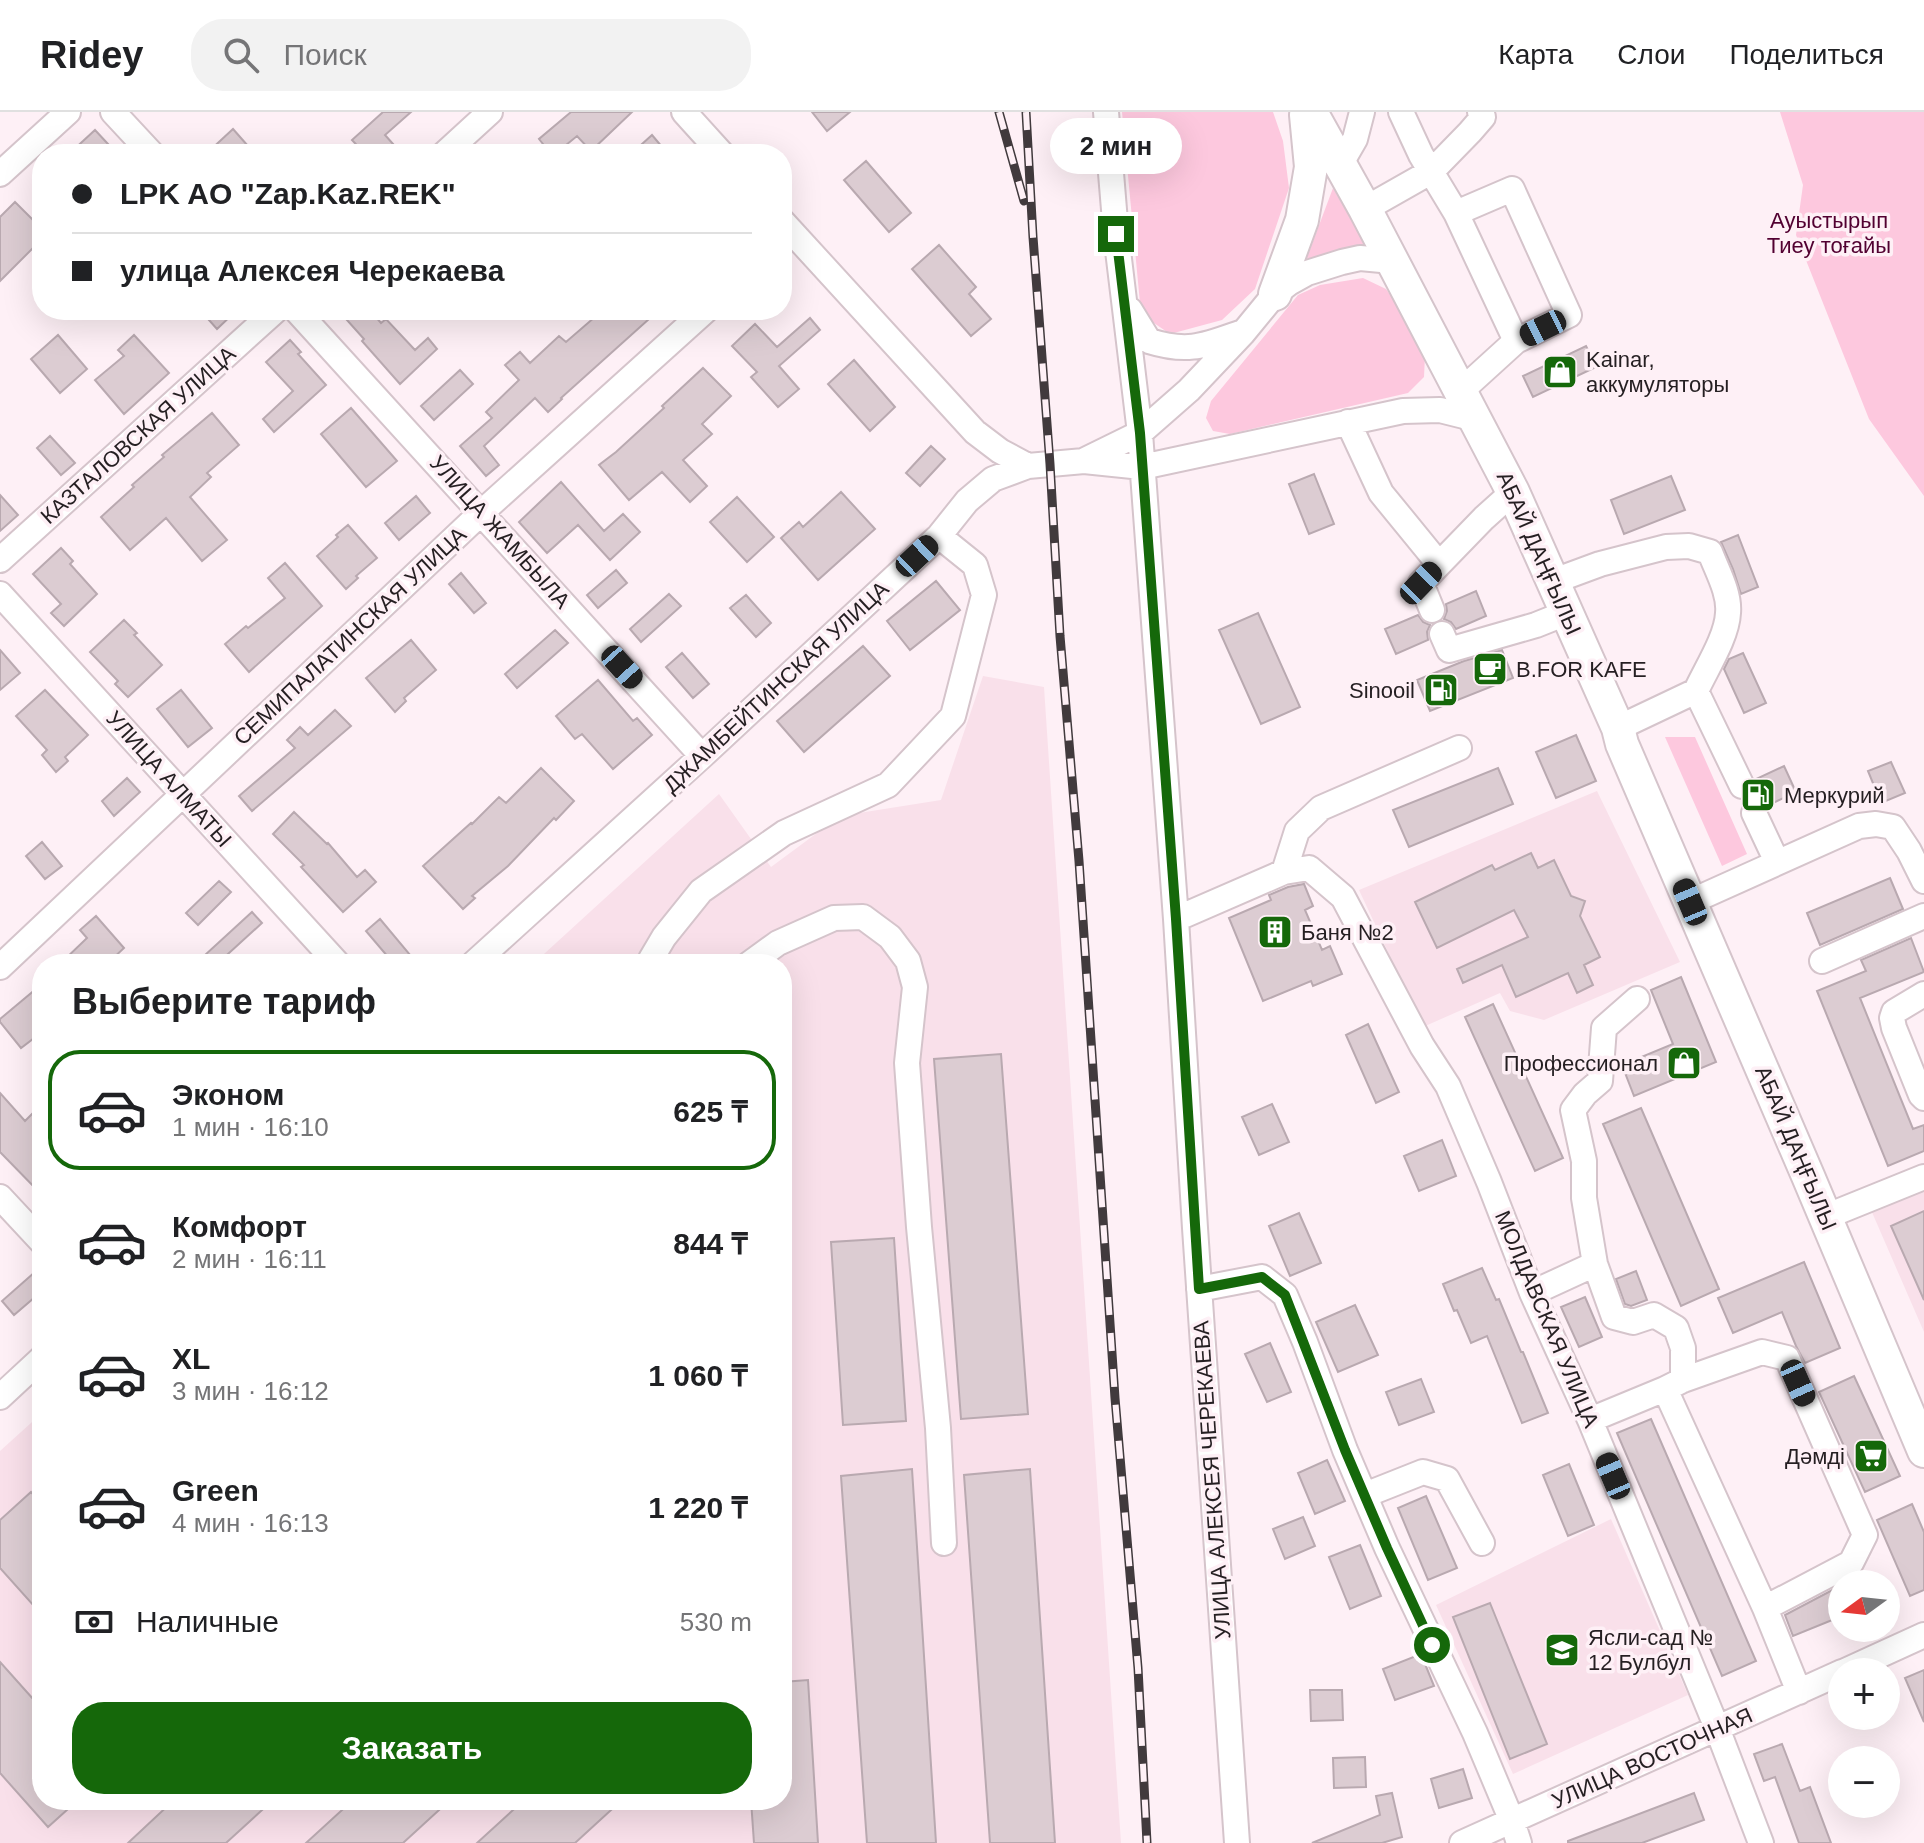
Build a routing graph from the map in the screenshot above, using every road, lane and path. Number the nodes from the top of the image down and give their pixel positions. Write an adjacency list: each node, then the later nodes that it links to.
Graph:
1 (68, 112): 10 (street)
2 (113, 112): 11 (street)
3 (490, 112): 12 (street)
4 (684, 112): 13 (street)
5 (1106, 112): 23 (street, УЛИЦА АЛЕКСЕЯ ЧЕРЕКАЕВА)
6 (1308, 112): 15 (main road, АБАЙ ДАҢҒЫЛЫ); 22 (main road)
7 (1362, 112): 15 (street)
8 (1401, 112): 16 (street)
9 (1486, 114): 16 (street)
10 (33, 144)
11 (143, 144)
12 (455, 144)
13 (713, 144)
14 (32, 145): 17 (street)
15 (1340, 165): 18 (main road, АБАЙ ДАҢҒЫЛЫ)
16 (1432, 171): 18 (street); 19 (street)
17 (0, 174)
18 (1365, 209): 21 (main road, АБАЙ ДАҢҒЫЛЫ)
19 (1456, 213): 28 (street); 28 (street)
20 (792, 238): 34 (street)
21 (1392, 261): 22 (street); 29 (main road, АБАЙ ДАҢҒЫЛЫ)
22 (1275, 294): 27 (street)
23 (1124, 302): 27 (street); 32 (street, УЛИЦА АЛЕКСЕЯ ЧЕРЕКАЕВА)
24 (265, 320): 39 (street, КАЗТАЛОВСКАЯ УЛИЦА)
25 (305, 320): 37 (street, УЛИЦА ЖАМБЫЛА)
26 (695, 320): 37 (street, СЕМИПАЛАТИНСКАЯ УЛИЦА)
27 (1243, 333): 32 (street)
28 (1516, 341): 29 (street)
29 (1461, 391): 30 (main road, АБАЙ ДАҢҒЫЛЫ)
30 (1476, 419): 31 (street, ДЖАМБЕЙТИНСКАЯ УЛИЦА); 36 (main road, АБАЙ ДАҢҒЫЛЫ)
31 (1348, 422): 35 (street, ДЖАМБЕЙТИНСКАЯ УЛИЦА); 40 (street)
32 (1140, 433): 33 (street); 35 (street, УЛИЦА АЛЕКСЕЯ ЧЕРЕКАЕВА)
33 (1084, 461): 34 (street, ДЖАМБЕЙТИНСКАЯ УЛИЦА); 35 (street, ДЖАМБЕЙТИНСКАЯ УЛИЦА)
34 (1028, 466): 38 (street, ДЖАМБЕЙТИНСКАЯ УЛИЦА)
35 (1142, 467): 59 (street, УЛИЦА АЛЕКСЕЯ ЧЕРЕКАЕВА)
36 (1513, 492): 40 (street); 41 (main road, АБАЙ ДАҢҒЫЛЫ)
37 (482, 512): 49 (street, УЛИЦА ЖАМБЫЛА); 51 (street, СЕМИПАЛАТИНСКАЯ УЛИЦА)
38 (939, 536): 49 (street, ДЖАМБЕЙТИНСКАЯ УЛИЦА); 62 (street)
39 (0, 560)
40 (1439, 564): 43 (street)
41 (1554, 581): 44 (main road, АБАЙ ДАҢҒЫЛЫ); 46 (street)
42 (0, 594): 51 (street, УЛИЦА АЛМАТЫ)
43 (1432, 610)
44 (1566, 613): 45 (street); 47 (main road, АБАЙ ДАҢҒЫЛЫ)
45 (1442, 634)
46 (1696, 691): 47 (street); 50 (street)
47 (1618, 728): 57 (main road, АБАЙ ДАҢҒЫЛЫ)
48 (1459, 748): 55 (street)
49 (702, 756): 61 (street, ДЖАМБЕЙТИНСКАЯ УЛИЦА)
50 (1742, 786)
51 (183, 794): 60 (street, УЛИЦА АЛМАТЫ); 65 (street, СЕМИПАЛАТИНСКАЯ УЛИЦА)
52 (1754, 813): 54 (street)
53 (1916, 847): 54 (street); 56 (street)
54 (1777, 862): 57 (street)
55 (1284, 872): 59 (street); 75 (street, МОЛДАВСКАЯ УЛИЦА)
56 (1924, 881)
57 (1690, 902): 71 (main road, АБАЙ ДАҢҒЫЛЫ)
58 (1924, 916): 64 (street)
59 (1176, 919): 74 (street, УЛИЦА АЛЕКСЕЯ ЧЕРЕКАЕВА)
60 (329, 954)
61 (484, 954)
62 (654, 954)
63 (763, 954): 82 (street)
64 (1822, 961)
65 (0, 967)
66 (1924, 994): 68 (street)
67 (1637, 999): 73 (street)
68 (1924, 1098)
69 (1924, 1177): 71 (street)
70 (0, 1197): 72 (street)
71 (1825, 1217): 80 (main road, АБАЙ ДАҢҒЫЛЫ)
72 (32, 1231)
73 (1595, 1264): 75 (street); 77 (street)
74 (1199, 1289): 81 (street); 91 (street, УЛИЦА АЛЕКСЕЯ ЧЕРЕКАЕВА)
75 (1532, 1293): 79 (street, МОЛДАВСКАЯ УЛИЦА)
76 (32, 1367): 78 (street)
77 (1674, 1384): 79 (street); 84 (street); 84 (street)
78 (0, 1397)
79 (1590, 1420): 89 (street, МОЛДАВСКАЯ УЛИЦА)
80 (1924, 1451)
81 (1365, 1495): 83 (street); 90 (street)
82 (944, 1543)
83 (1482, 1543)
84 (1765, 1608): 88 (street)
85 (1924, 1635): 86 (street, УЛИЦА ВОСТОЧНАЯ)
86 (1873, 1658)
87 (1828, 1679): 88 (street, УЛИЦА ВОСТОЧНАЯ)
88 (1799, 1692): 89 (street, УЛИЦА ВОСТОЧНАЯ)
89 (1717, 1728): 90 (street, УЛИЦА ВОСТОЧНАЯ); 93 (street, МОЛДАВСКАЯ УЛИЦА)
90 (1515, 1832): 92 (street, УЛИЦА ВОСТОЧНАЯ)
91 (1237, 1843)
92 (1462, 1843)
93 (1761, 1843)

